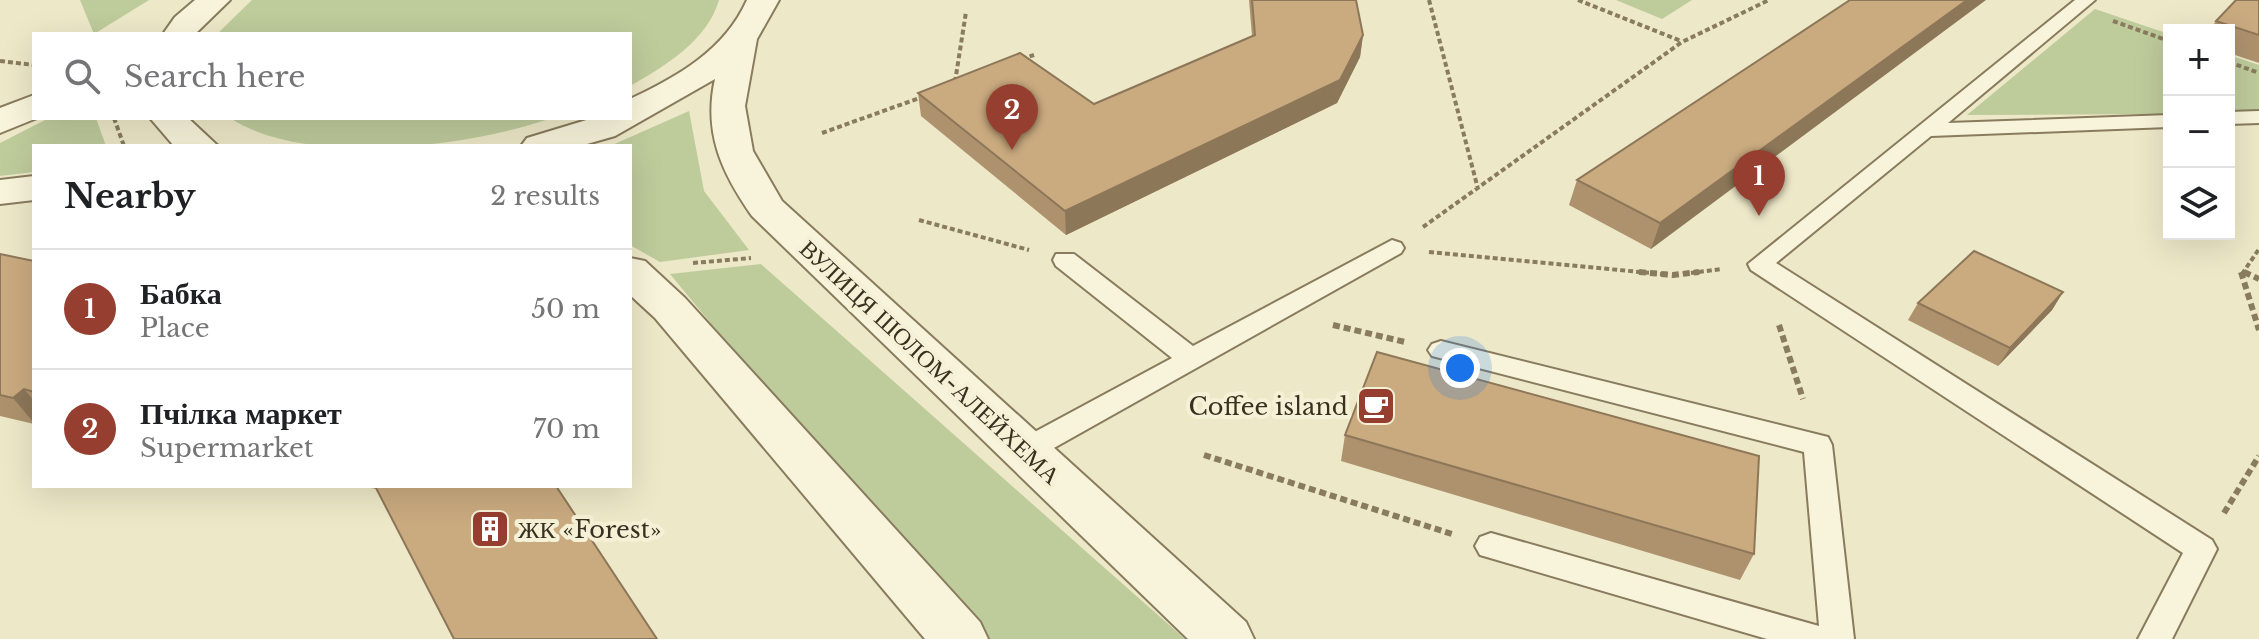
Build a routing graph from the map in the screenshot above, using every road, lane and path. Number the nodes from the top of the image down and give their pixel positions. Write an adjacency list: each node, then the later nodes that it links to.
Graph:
1 (214, 0): 8 (street)
2 (763, 0): 10 (street)
3 (1429, 0): 35 (path)
4 (1578, 0): 11 (path)
5 (1769, 0): 11 (path)
6 (2081, 4): 9 (path); 29 (lane)
7 (966, 12): 18 (path)
8 (178, 31)
9 (2163, 38)
10 (741, 39): 21 (street); 52 (street, ВУЛИЦЯ ШОЛОМ-АЛЕЙХЕМА)
11 (1682, 42): 35 (path)
12 (1034, 55): 13 (path)
13 (1021, 60)
14 (0, 61): 16 (path)
15 (2235, 64): 17 (path)
16 (32, 65)
17 (2259, 73)
18 (967, 80)
19 (925, 96): 30 (path)
20 (32, 107): 28 (street)
21 (632, 112)
22 (2259, 117): 23 (lane)
23 (2235, 118)
24 (115, 120): 31 (path)
25 (170, 120): 32 (street)
26 (617, 120): 33 (street)
27 (2163, 121): 29 (lane)
28 (0, 122)
29 (1925, 130): 43 (lane)
30 (822, 133)
31 (123, 144)
32 (194, 144)
33 (547, 144)
34 (32, 188): 36 (street)
35 (1478, 189): 38 (path)
36 (0, 192)
37 (919, 220): 41 (path)
38 (1392, 248): 43 (path); 47 (lane)
39 (2259, 249): 44 (path)
40 (756, 258): 42 (path)
41 (1065, 260): 50 (lane)
42 (678, 264)
43 (1760, 264): 51 (path); 56 (lane)
44 (2241, 271): 46 (path); 48 (path)
45 (632, 273): 57 (street)
46 (2259, 279)
47 (1278, 312): 49 (path); 50 (lane)
48 (2259, 330)
49 (1441, 350): 51 (lane)
50 (1191, 359): 52 (lane)
51 (1818, 445): 60 (lane)
52 (1026, 450): 58 (street, ВУЛИЦЯ ШОЛОМ-АЛЕЙХЕМА)
53 (1204, 455): 55 (path)
54 (2259, 456): 56 (path)
55 (1491, 546): 59 (lane)
56 (2201, 549): 61 (lane)
57 (960, 639)
58 (1226, 639)
59 (1816, 639)
60 (1837, 639)
61 (2155, 639)

